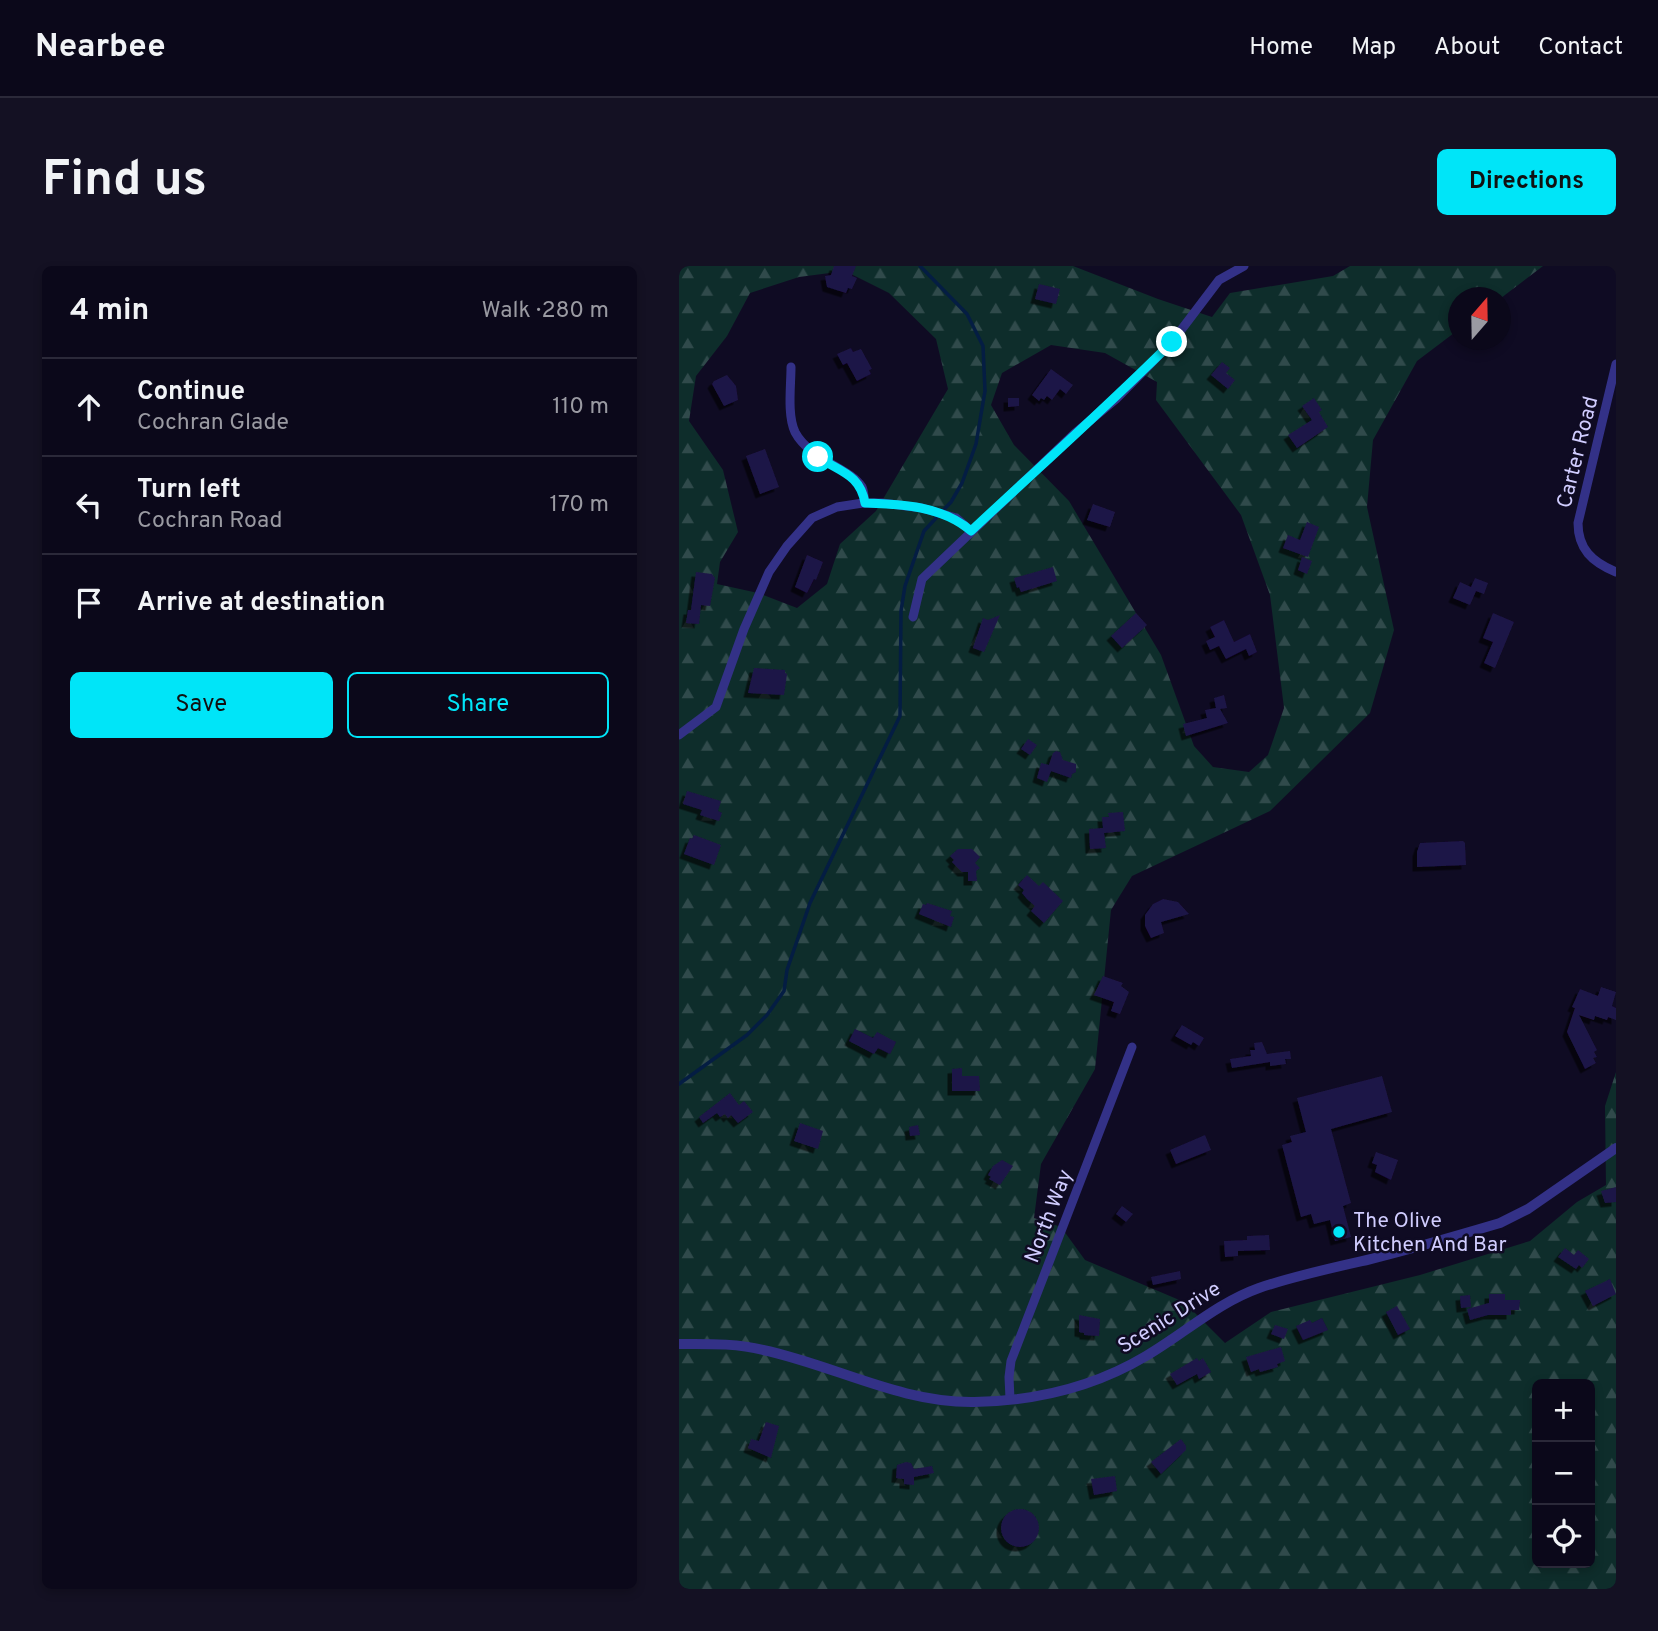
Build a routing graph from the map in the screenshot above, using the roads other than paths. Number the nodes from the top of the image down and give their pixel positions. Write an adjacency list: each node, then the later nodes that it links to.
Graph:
1 (1244, 266): 5 (street)
2 (1616, 365): 6 (street, Carter Road)
3 (791, 367): 4 (street)
4 (865, 503): 5 (street); 8 (street)
5 (971, 531): 7 (street)
6 (1616, 572)
7 (913, 617)
8 (679, 734)
9 (1132, 1047): 12 (street, North Way)
10 (1616, 1147): 12 (street, Scenic Drive)
11 (679, 1344): 12 (street, Scenic Drive)
12 (1010, 1399)

